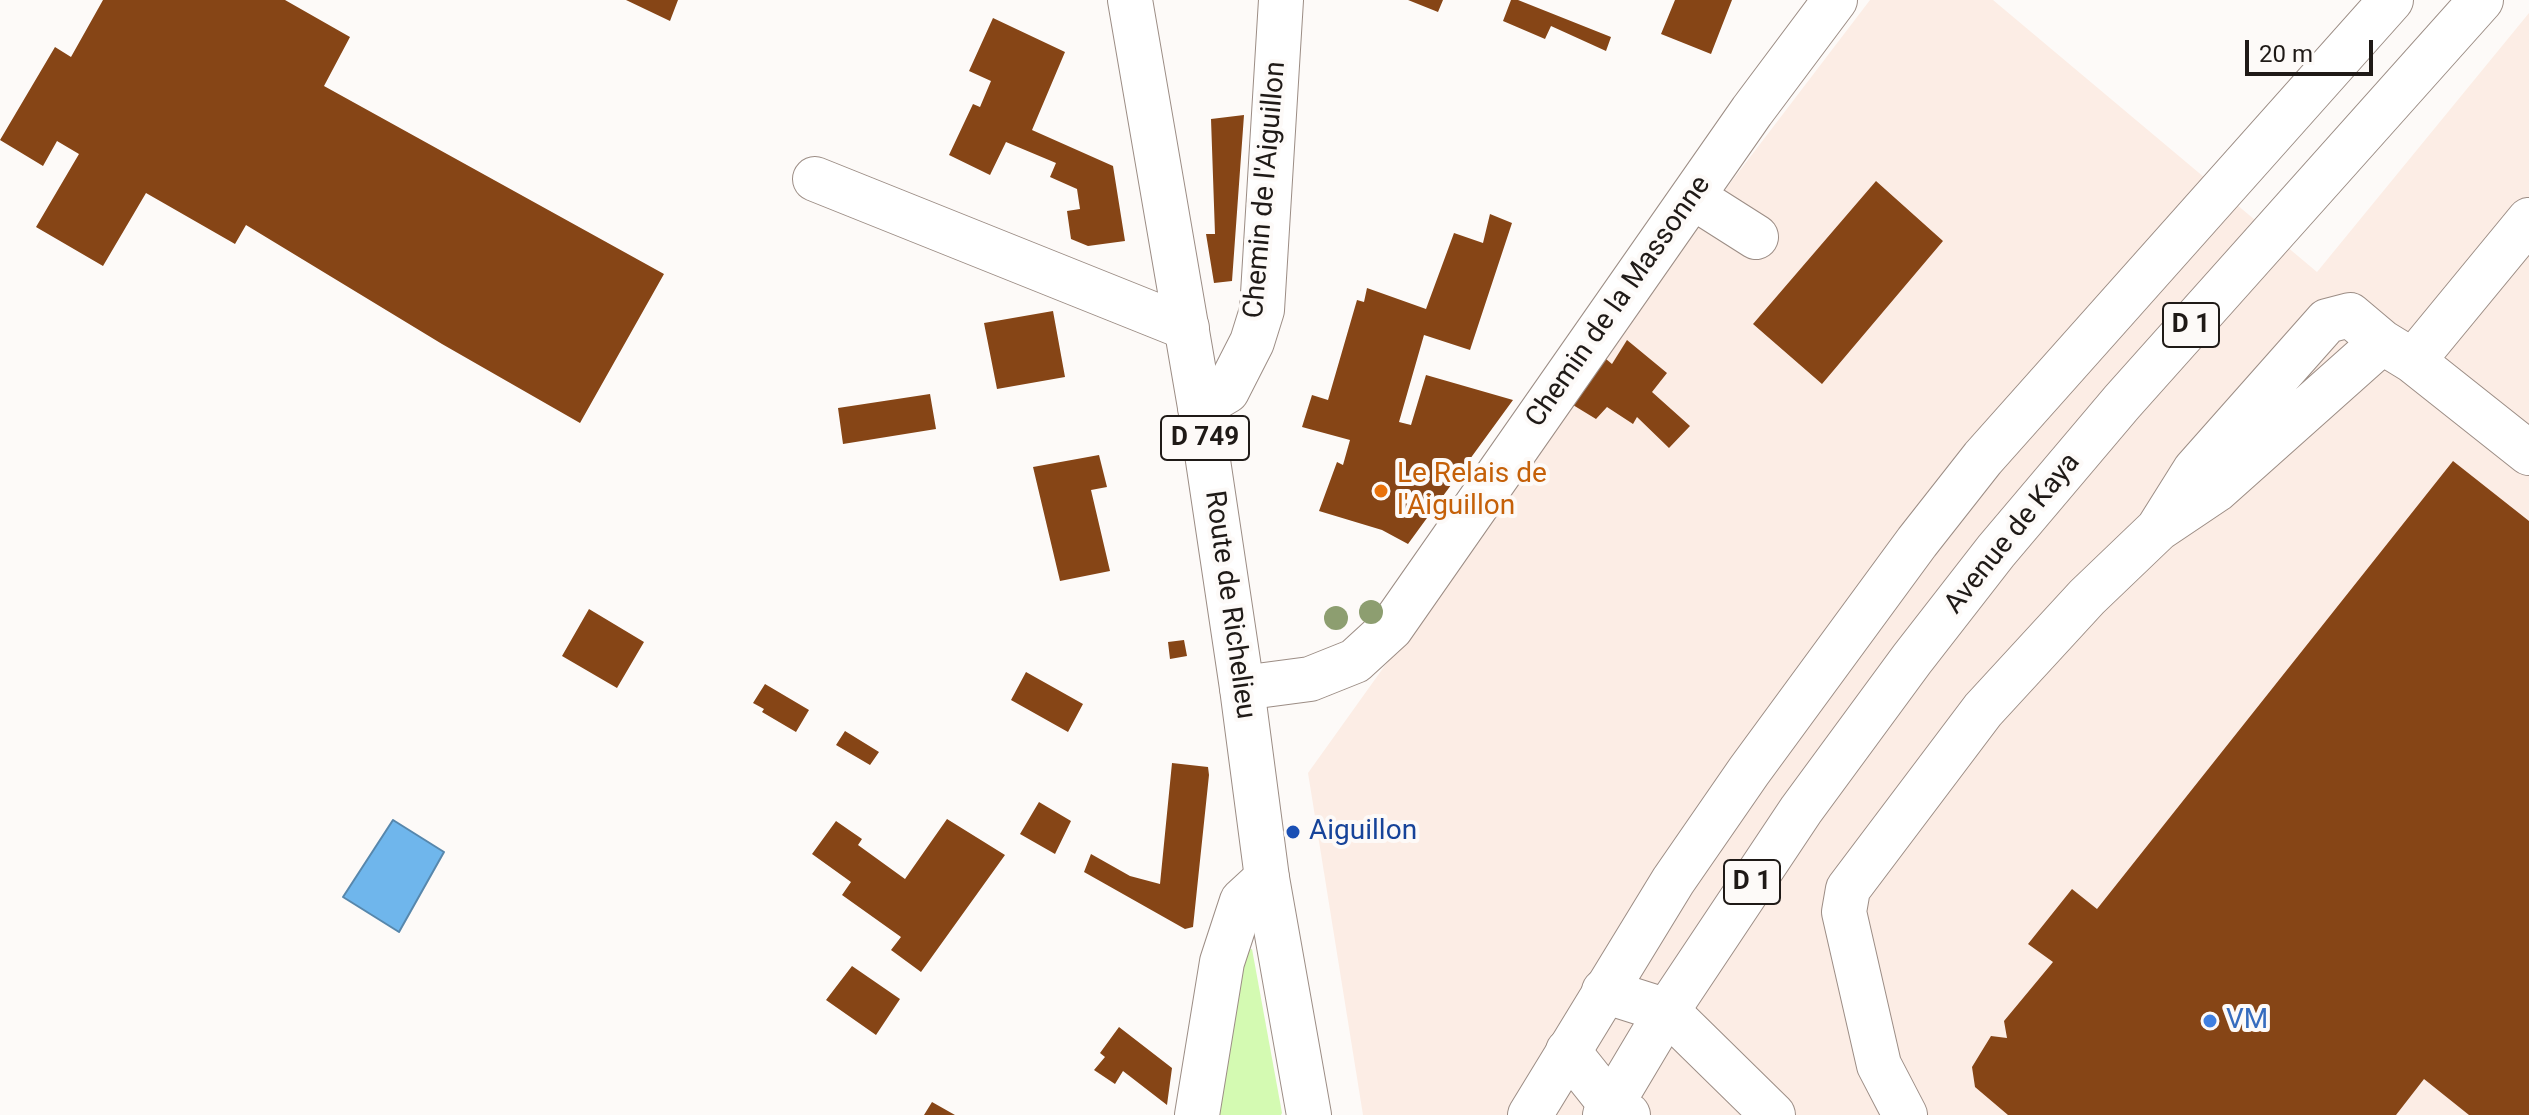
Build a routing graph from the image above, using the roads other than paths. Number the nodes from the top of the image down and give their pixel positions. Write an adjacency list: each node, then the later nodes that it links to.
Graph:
1 (1130, 0): 10 (main road, Route de Richelieu / D 749)
2 (1281, 0): 12 (main road, Chemin de l'Aiguillon)
3 (1835, 0): 7 (main road, Chemin de la Massonne)
4 (2391, 0): 16 (main road, D 1)
5 (2481, 0): 17 (main road, Avenue de Kaya / D 1)
6 (815, 179): 10 (main road)
7 (1693, 197): 9 (main road); 14 (main road, Chemin de la Massonne)
8 (2529, 220): 11 (main road)
9 (1756, 237)
10 (1187, 328): 12 (main road, Route de Richelieu / D 749)
11 (2397, 352): 13 (main road); 24 (main road)
12 (1200, 407): 14 (main road, Route de Richelieu / D 749)
13 (2529, 453)
14 (1242, 688): 15 (main road, Route de Richelieu / D 749)
15 (1267, 878): 20 (main road); 21 (main road, Route de Richelieu / D 749)
16 (1604, 991): 17 (main road); 18 (main road, D 1)
17 (1667, 1011): 19 (main road, Avenue de Kaya / D 1); 23 (main road)
18 (1568, 1051): 19 (main road); 22 (main road, D 1)
19 (1615, 1112)
20 (1197, 1115)
21 (1309, 1115)
22 (1530, 1115)
23 (1773, 1115)
24 (1905, 1115)

